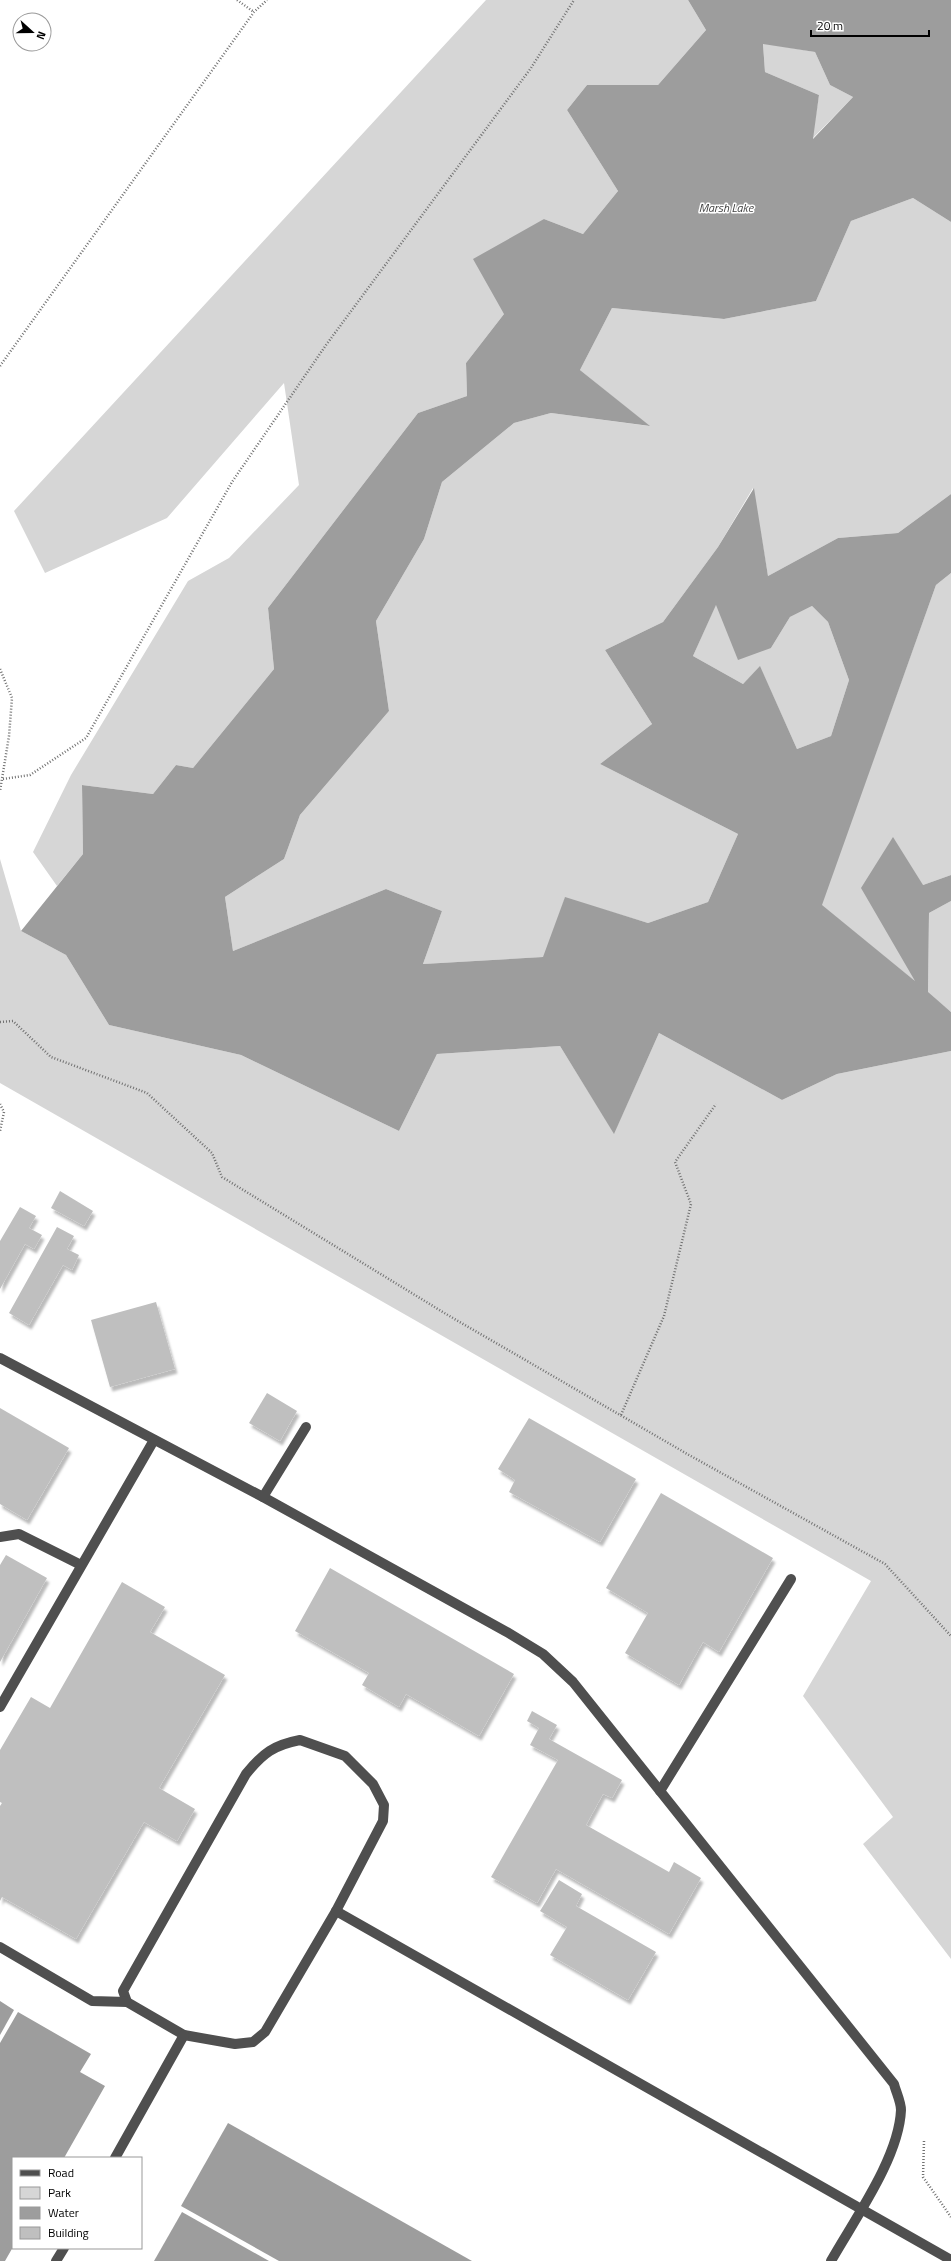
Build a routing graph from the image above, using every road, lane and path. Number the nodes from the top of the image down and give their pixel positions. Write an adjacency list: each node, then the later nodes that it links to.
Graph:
1 (237, 0): 4 (path)
2 (268, 0): 4 (path)
3 (574, 0): 7 (path)
4 (254, 12): 5 (path)
5 (0, 366)
6 (0, 670): 7 (path)
7 (3, 779): 8 (path)
8 (0, 791)
9 (0, 1022): 14 (path)
10 (0, 1104): 12 (path)
11 (716, 1104): 14 (path)
12 (0, 1131)
13 (0, 1358): 16 (lane)
14 (621, 1415): 21 (path)
15 (306, 1428): 17 (lane)
16 (154, 1440): 17 (lane); 19 (lane)
17 (263, 1498): 23 (lane)
18 (0, 1537): 19 (lane)
19 (81, 1565): 22 (lane)
20 (791, 1579): 23 (lane)
21 (951, 1636)
22 (0, 1707)
23 (660, 1791): 29 (lane)
24 (336, 1911): 26 (lane); 27 (lane); 29 (lane)
25 (0, 1947): 26 (lane)
26 (127, 2002): 27 (lane)
27 (184, 2035): 28 (lane)
28 (116, 2157)
29 (861, 2209): 31 (lane); 33 (lane)
30 (63, 2249): 32 (lane)
31 (951, 2260)
32 (56, 2261)
33 (831, 2261)

